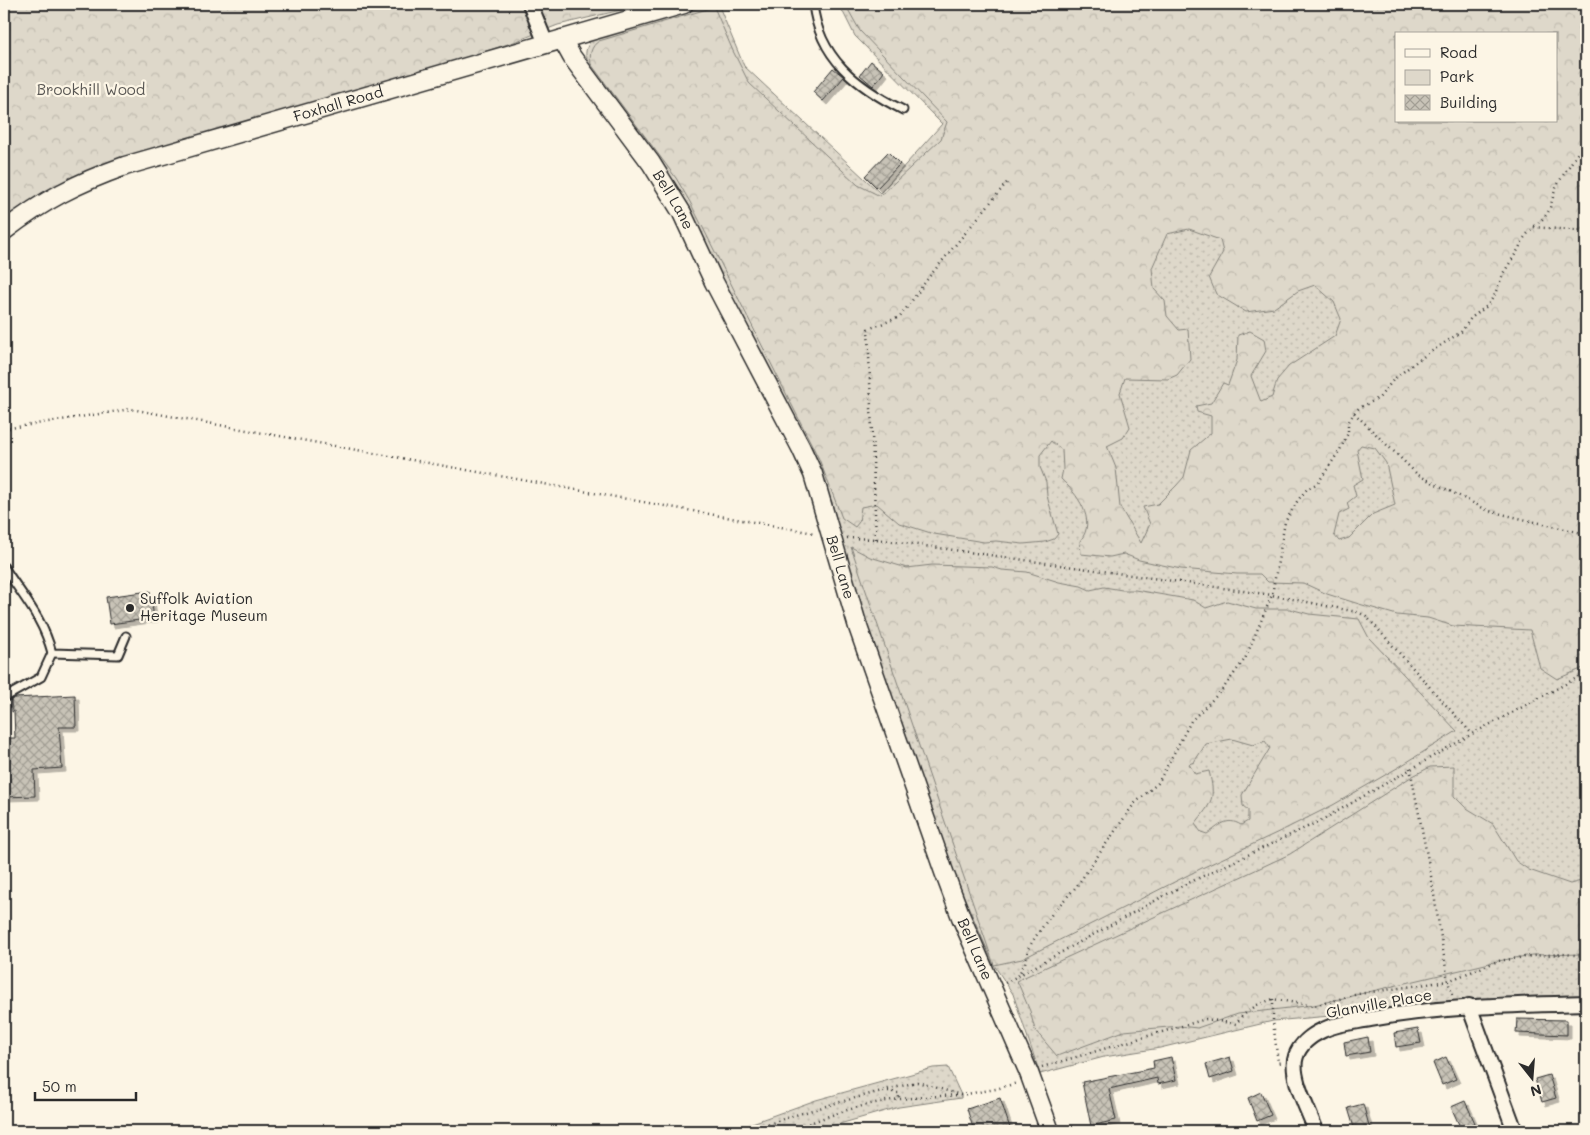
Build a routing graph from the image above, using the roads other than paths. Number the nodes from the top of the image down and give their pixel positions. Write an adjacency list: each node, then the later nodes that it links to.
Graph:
1 (530, 4): 4 (street)
2 (684, 4): 4 (street, Foxhall Road)
3 (813, 4): 5 (lane)
4 (554, 41): 6 (street, Foxhall Road); 13 (street, Bell Lane)
5 (903, 110)
6 (4, 231)
7 (4, 567): 9 (lane)
8 (126, 636): 9 (lane)
9 (52, 653): 10 (lane)
10 (4, 698)
11 (1586, 1003): 12 (street, Glanville Place)
12 (1469, 1006): 14 (street, Glanville Place); 15 (street)
13 (1050, 1131)
14 (1316, 1131)
15 (1515, 1131)

